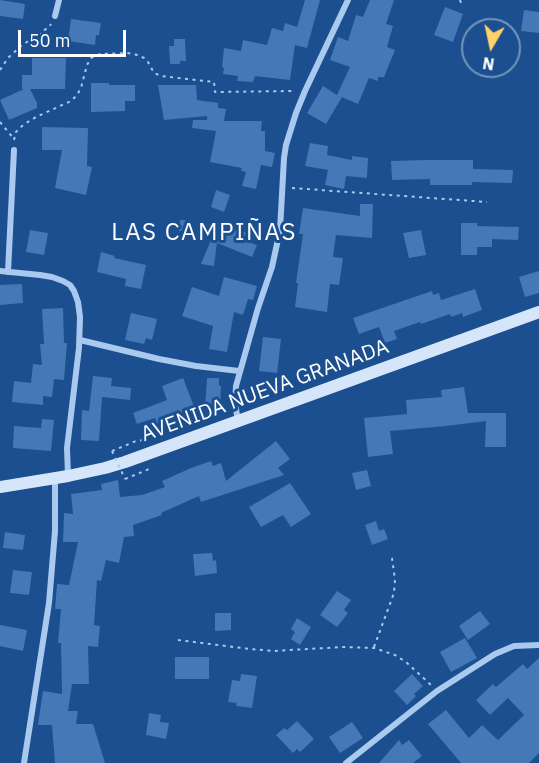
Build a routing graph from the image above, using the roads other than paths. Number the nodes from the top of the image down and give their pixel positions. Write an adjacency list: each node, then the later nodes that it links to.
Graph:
1 (59, 0): 3 (street)
2 (348, 0): 9 (street)
3 (55, 16)
4 (14, 150): 6 (street)
5 (0, 271): 6 (street)
6 (8, 272): 8 (street)
7 (539, 312): 10 (street, AVENIDA NUEVA GRANADA)
8 (80, 340): 9 (street); 11 (street)
9 (239, 371): 10 (street)
10 (238, 421): 11 (street, AVENIDA NUEVA GRANADA)
11 (62, 477): 12 (street, AVENIDA NUEVA GRANADA); 14 (street)
12 (0, 487)
13 (539, 645): 15 (street)
14 (24, 763)
15 (346, 763)

